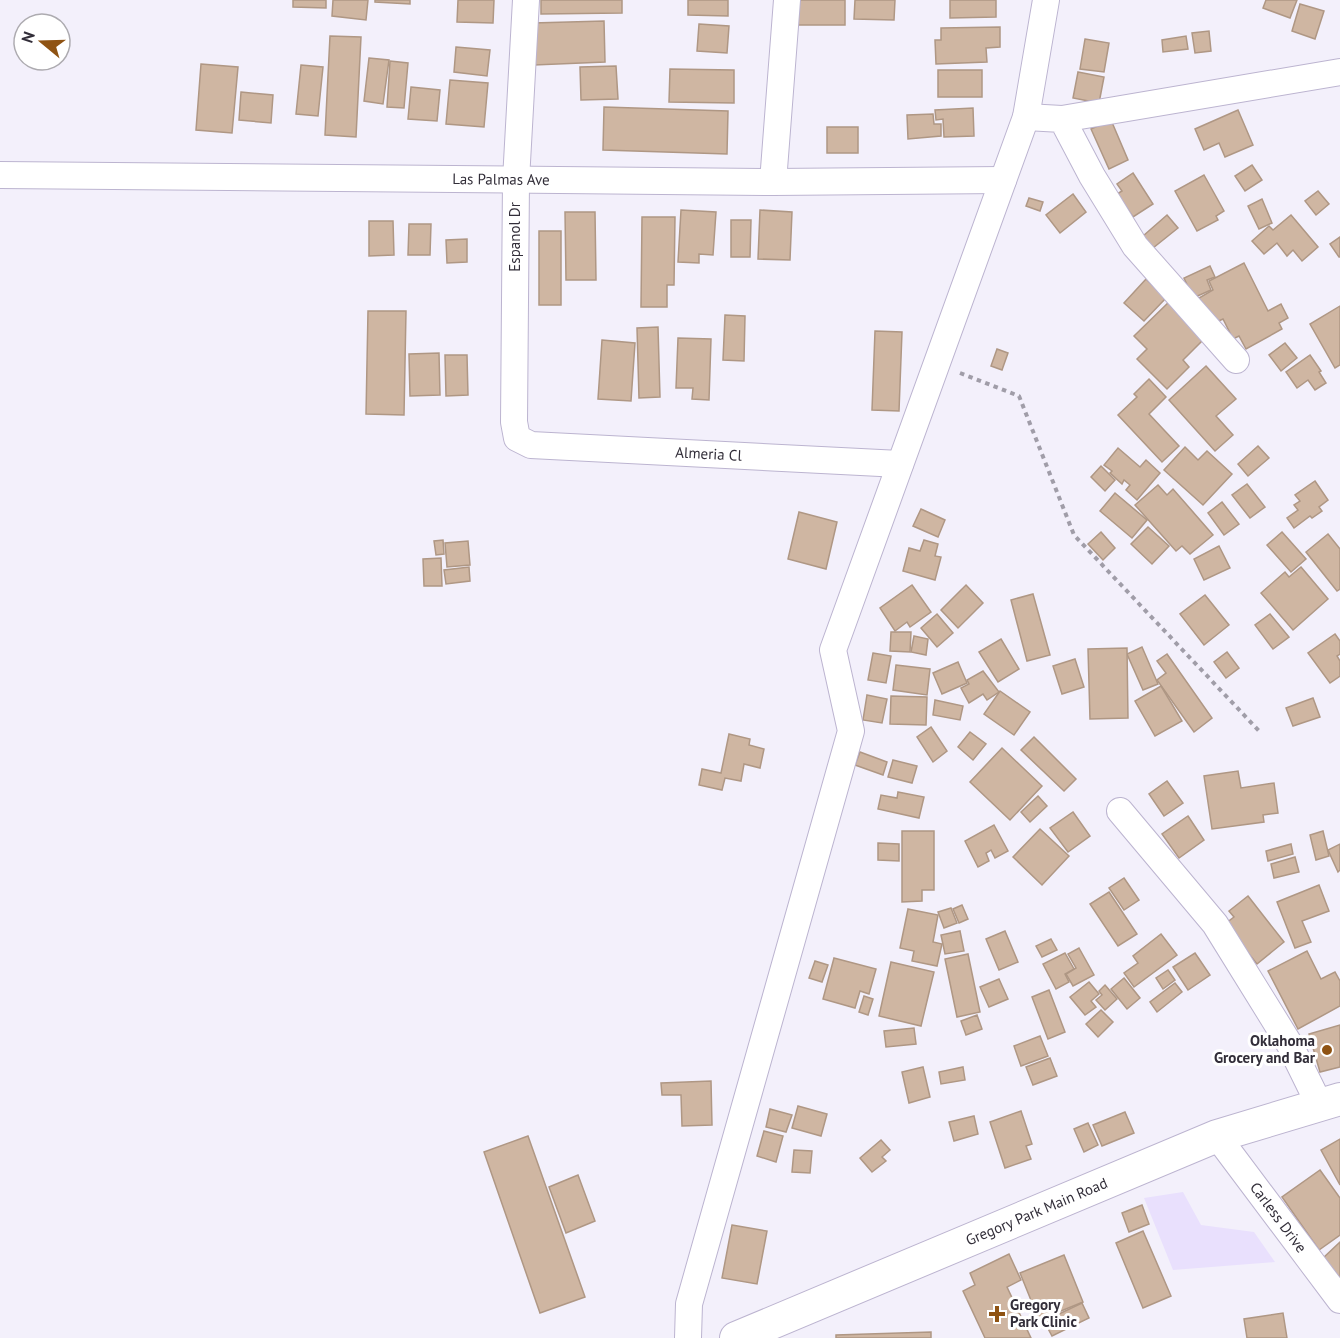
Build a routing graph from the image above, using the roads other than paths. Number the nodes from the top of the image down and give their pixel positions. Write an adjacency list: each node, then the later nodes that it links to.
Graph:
1 (526, 0): 8 (street, Espanol Dr)
2 (787, 0): 10 (street)
3 (1046, 0): 5 (street)
4 (1340, 72): 6 (street)
5 (1026, 117): 6 (street); 9 (street)
6 (1062, 119): 11 (street)
7 (0, 175): 8 (street, Las Palmas Ave)
8 (516, 180): 10 (street, Las Palmas Ave); 12 (street, Espanol Dr)
9 (1004, 180): 10 (street, Las Palmas Ave); 13 (street)
10 (774, 182)
11 (1236, 360)
12 (517, 438): 13 (street, Almeria Cl)
13 (900, 464): 18 (street)
14 (1120, 811): 15 (street)
15 (1330, 1101): 16 (street, Gregory Park Main Road)
16 (1217, 1136): 17 (street, Carless Drive); 19 (street, Gregory Park Main Road)
17 (1340, 1300)
18 (688, 1338)
19 (736, 1338)

